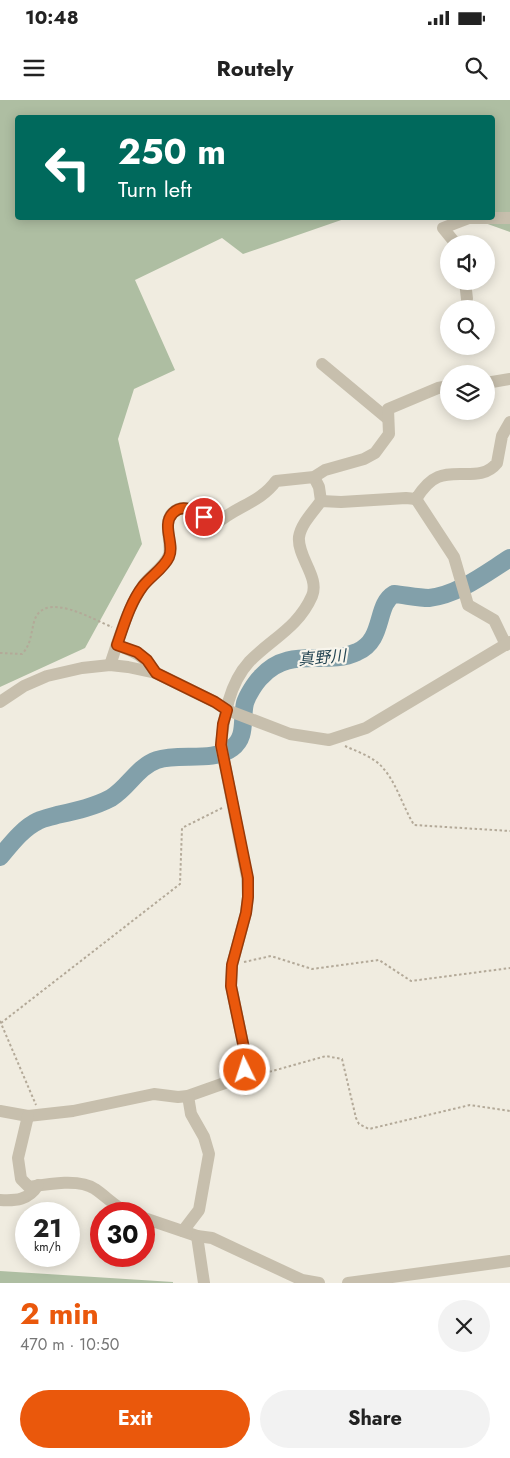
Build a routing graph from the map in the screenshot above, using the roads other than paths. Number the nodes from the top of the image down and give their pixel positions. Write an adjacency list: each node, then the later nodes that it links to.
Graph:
1 (495, 218): 2 (street)
2 (510, 218)
3 (464, 220): 4 (street)
4 (449, 235)
5 (466, 290): 6 (street)
6 (467, 299)
7 (322, 364): 11 (street)
8 (510, 379): 9 (street)
9 (495, 382)
10 (440, 388): 11 (street)
11 (388, 419): 13 (street)
12 (510, 422): 14 (street)
13 (314, 476): 15 (street); 17 (street)
14 (416, 500): 15 (street); 16 (street)
15 (320, 501): 21 (street)
16 (508, 643): 21 (street)
17 (117, 645): 18 (street); 19 (street)
18 (110, 665): 19 (street); 20 (street)
19 (156, 673): 21 (street)
20 (0, 702)
21 (227, 710): 22 (street)
22 (188, 1096): 24 (street); 29 (street)
23 (0, 1111): 24 (street)
24 (34, 1115): 25 (street)
25 (38, 1185): 26 (street); 27 (street)
26 (0, 1200)
27 (112, 1202)
28 (155, 1222): 29 (street)
29 (183, 1231): 30 (street)
30 (197, 1236): 32 (street); 33 (street)
31 (510, 1261): 34 (street)
32 (204, 1283)
33 (319, 1283)
34 (348, 1283)

